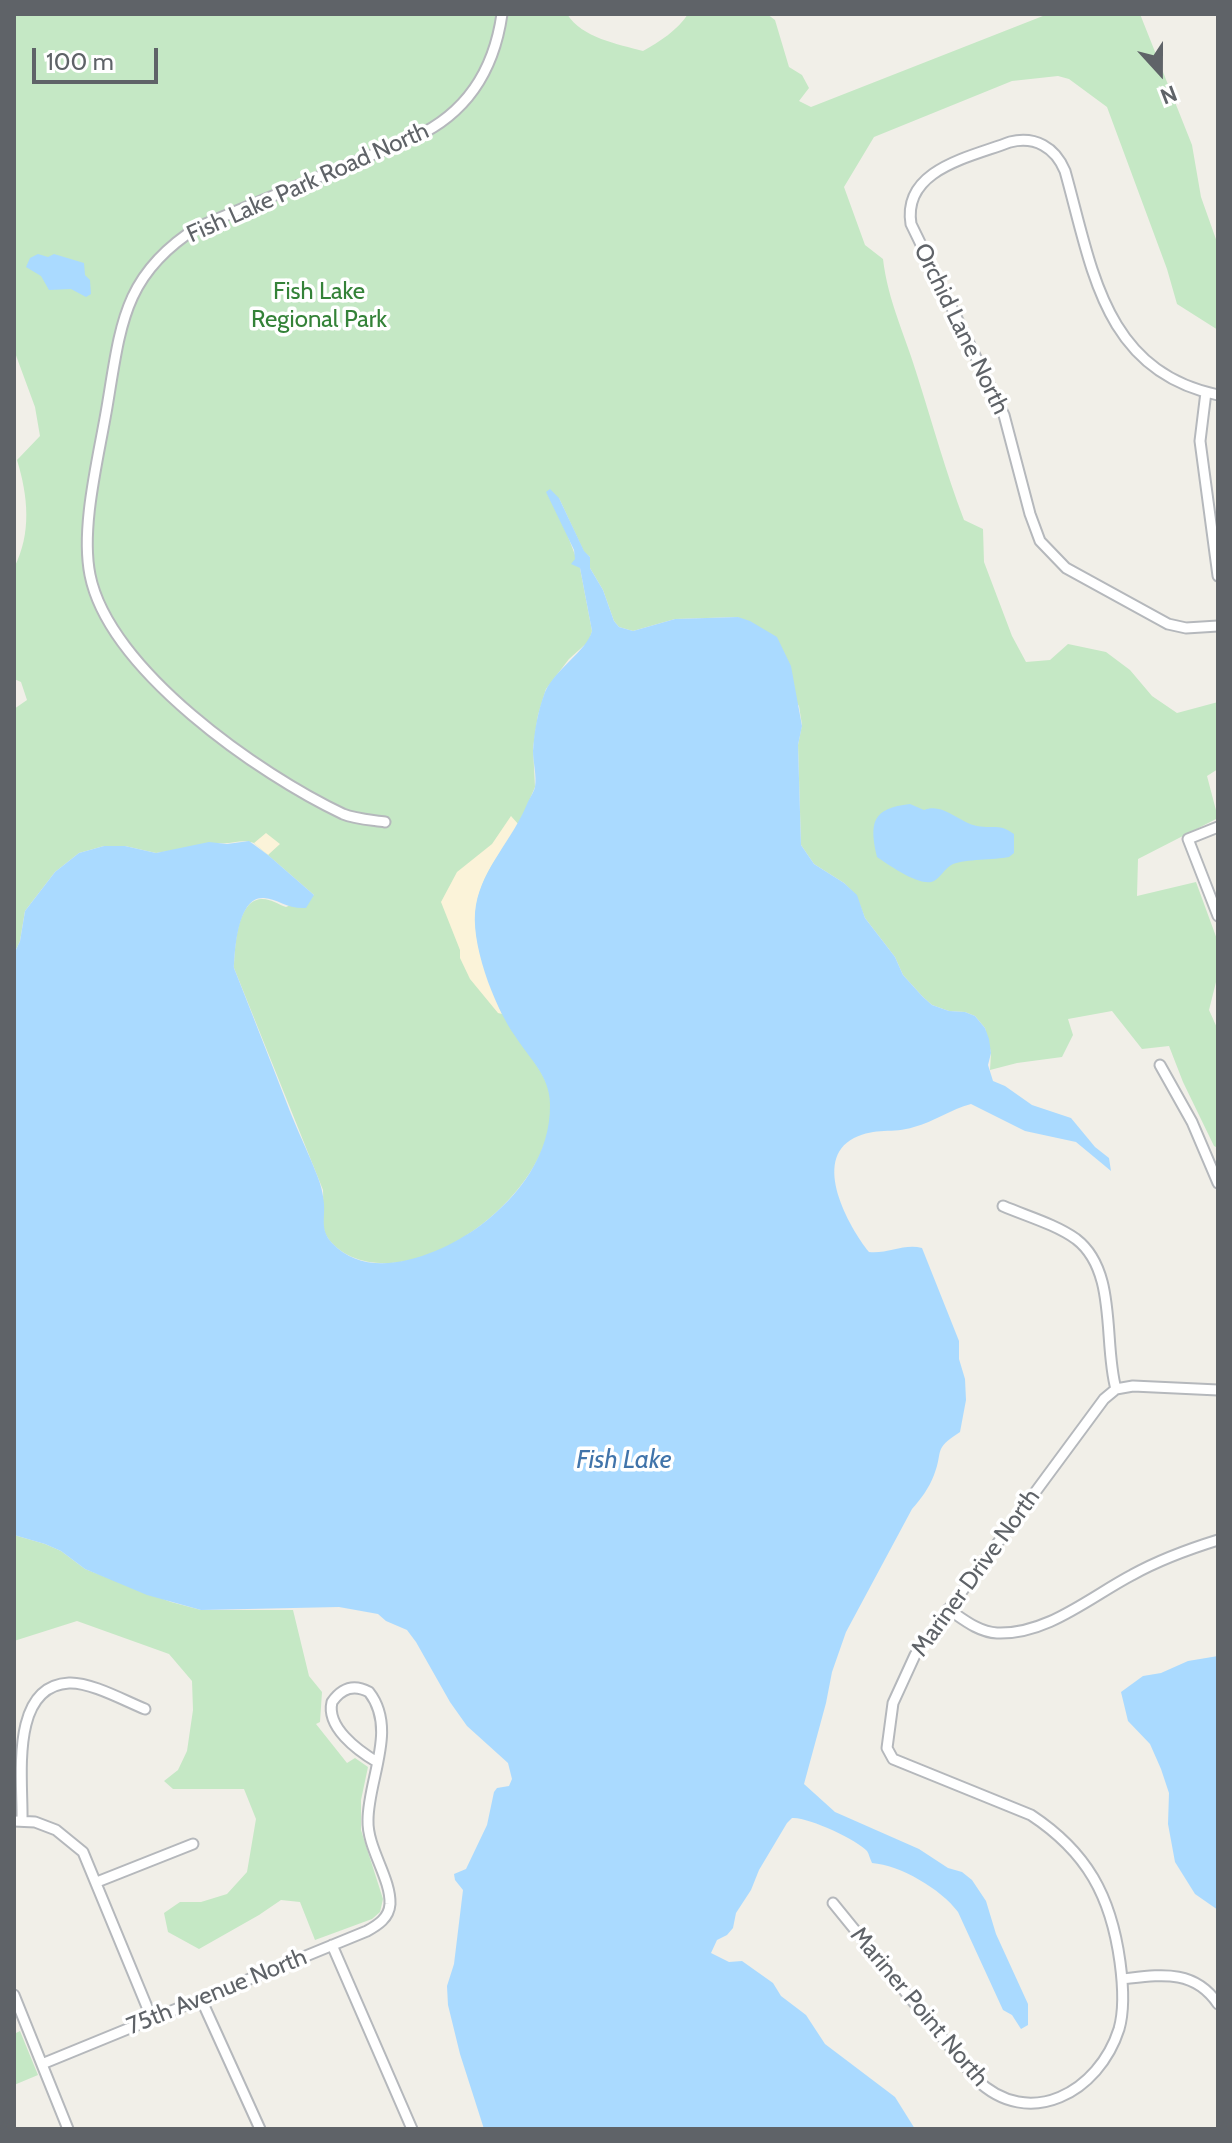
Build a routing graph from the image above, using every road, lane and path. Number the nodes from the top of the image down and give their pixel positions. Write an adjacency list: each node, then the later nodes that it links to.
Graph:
1 (502, 14): 6 (street, Fish Lake Park Road North)
2 (1206, 392): 3 (street); 4 (street); 5 (street, Orchid Lane North)
3 (1218, 395)
4 (1218, 576)
5 (1218, 626)
6 (385, 822)
7 (1218, 827): 8 (street)
8 (1218, 916)
9 (1160, 1065): 10 (street)
10 (1218, 1183)
11 (1003, 1206): 12 (street)
12 (1116, 1389): 13 (street); 15 (street, Mariner Drive North)
13 (1218, 1390)
14 (1218, 1540): 15 (street)
15 (948, 1609): 23 (street, Mariner Drive North)
16 (145, 1709): 18 (street)
17 (377, 1762): 17 (street); 22 (street, 75th Avenue North)
18 (18, 1821): 20 (street)
19 (193, 1844): 20 (street)
20 (97, 1882): 27 (street)
21 (833, 1903): 23 (street, Mariner Point North)
22 (332, 1945): 25 (street, 75th Avenue North); 31 (street)
23 (1122, 1979): 26 (street)
24 (14, 1995): 28 (street)
25 (201, 1999): 27 (street, 75th Avenue North); 30 (street)
26 (1218, 2004)
27 (152, 2019): 28 (street, 75th Avenue North)
28 (42, 2064): 29 (street)
29 (68, 2129)
30 (260, 2129)
31 (412, 2129)

